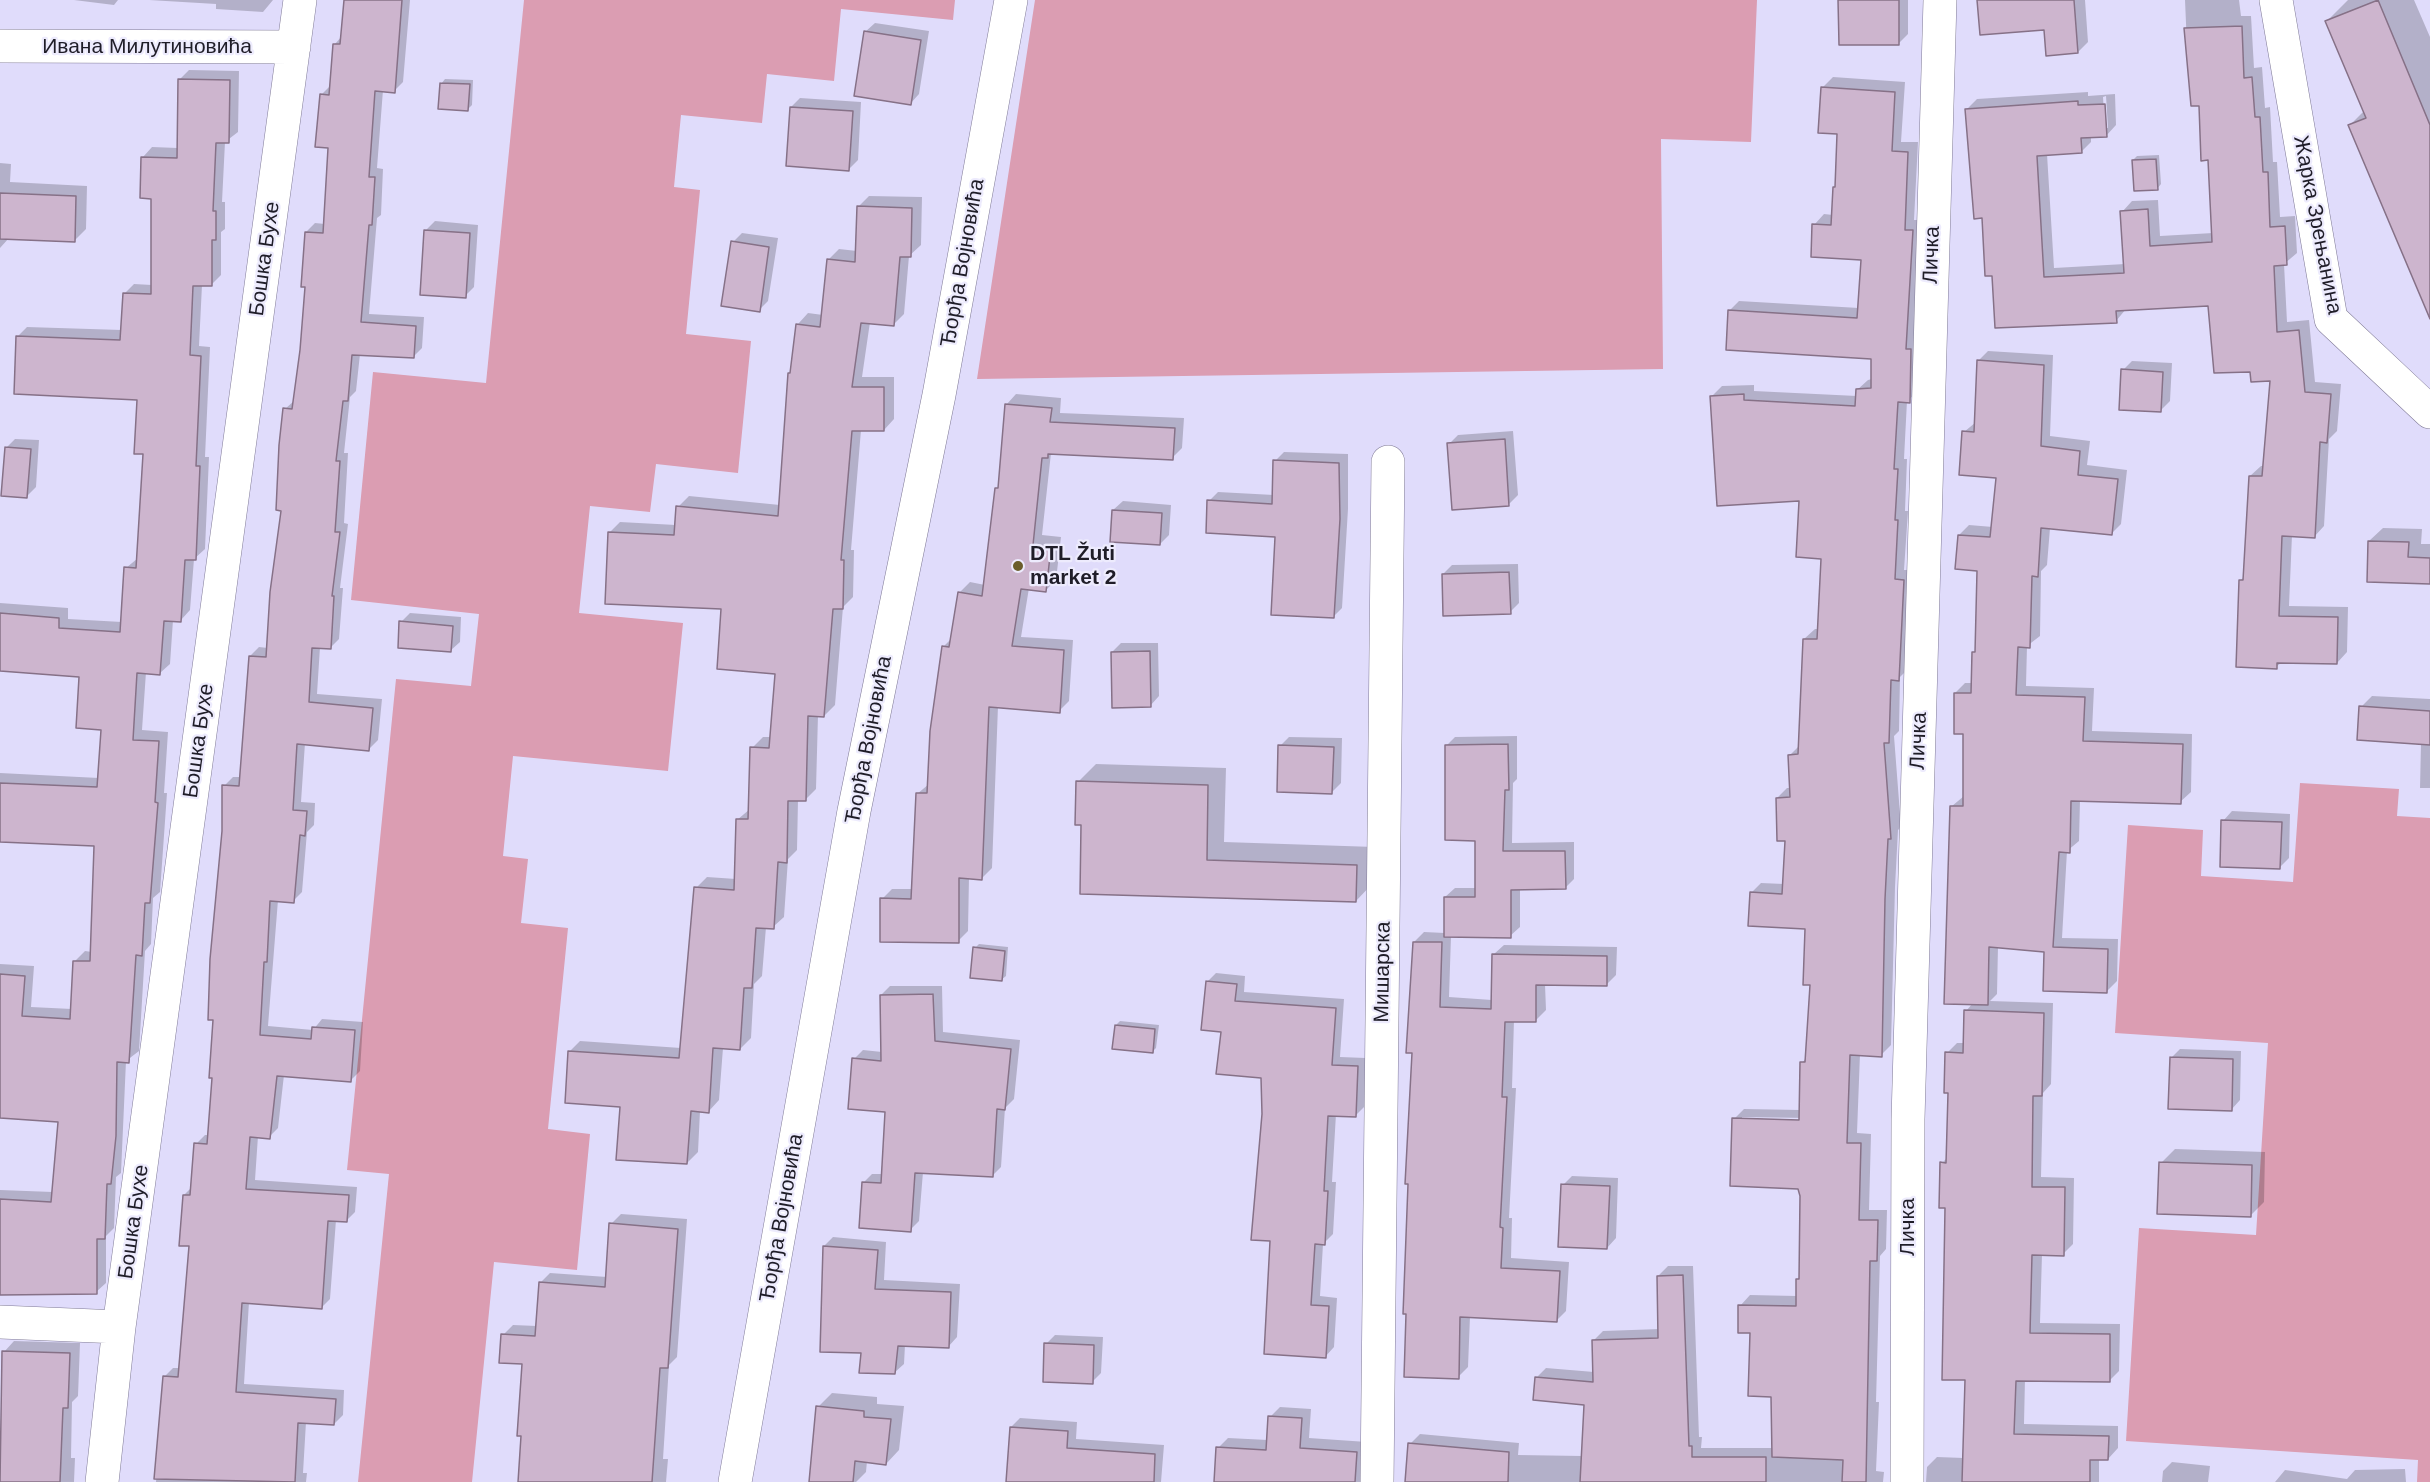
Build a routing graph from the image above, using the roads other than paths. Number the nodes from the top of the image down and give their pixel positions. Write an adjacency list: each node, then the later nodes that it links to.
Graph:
1 (300, 0): 6 (street, Бошка Бухе)
2 (1011, 0): 12 (street, Ђорђа Војновића)
3 (1940, 0): 14 (street, Личка)
4 (2276, 0): 7 (street, Жарка Зрењанина)
5 (0, 46): 6 (street, Ивана Милутиновића)
6 (294, 47): 10 (street, Бошка Бухе)
7 (2430, 412)
8 (1388, 462): 13 (street, Мишарска)
9 (0, 1322): 10 (street)
10 (119, 1327): 11 (street, Бошка Бухе)
11 (102, 1482)
12 (735, 1482)
13 (1377, 1482)
14 (1907, 1482)

